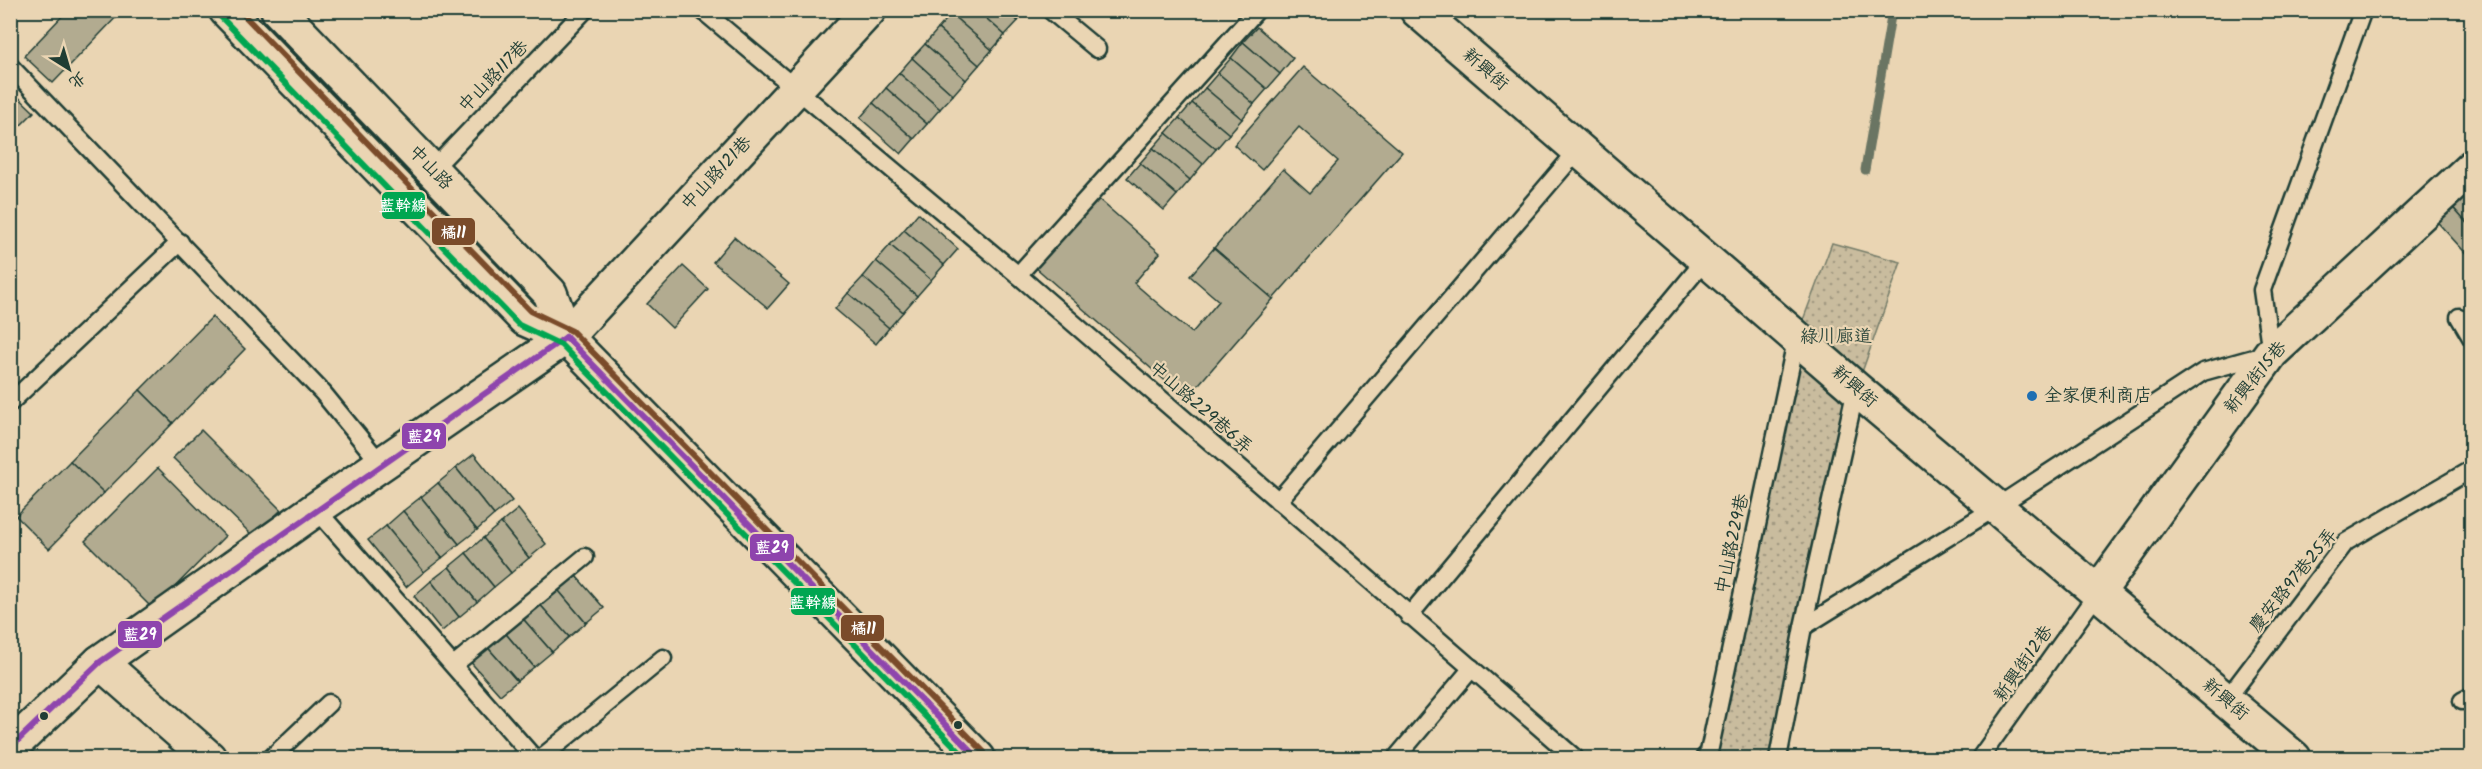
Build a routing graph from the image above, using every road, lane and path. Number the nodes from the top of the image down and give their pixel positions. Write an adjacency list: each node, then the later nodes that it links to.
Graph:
1 (226, 10): 21 (street, 中山路)
2 (278, 10): 15 (street, 中山路)
3 (585, 10): 15 (lane, 中山路117巷)
4 (702, 10): 12 (lane, 中山路229巷6弄)
5 (869, 10): 12 (street, 中山路121巷)
6 (1050, 10): 10 (lane)
7 (1257, 10): 18 (lane)
8 (1417, 10): 13 (street, 新興街)
9 (2363, 10): 23 (lane)
10 (1096, 49)
11 (10, 66): 16 (lane)
12 (795, 90): 18 (lane, 中山路229巷6弄); 21 (street, 中山路121巷)
13 (1578, 150): 17 (street, 新興街); 28 (lane)
14 (2472, 167): 23 (street, 新興街15巷)
15 (432, 170): 21 (street, 中山路)
16 (180, 242): 25 (lane); 26 (lane)
17 (1706, 260): 20 (street, 新興街); 33 (lane)
18 (1018, 275): 28 (lane, 中山路229巷6弄)
19 (2459, 317): 22 (lane)
20 (1797, 336): 24 (street, 新興街); 50 (lane, 中山路229巷)
21 (566, 337): 26 (street, 中山路121巷); 47 (street, 中山路)
22 (2472, 339)
23 (2271, 353): 29 (lane); 32 (street, 新興街15巷)
24 (1856, 389): 29 (street, 新興街); 34 (lane)
25 (10, 403)
26 (381, 464): 30 (street, 中山路121巷)
27 (2472, 469): 39 (lane, 慶安路97巷25弄)
28 (1278, 501): 33 (lane, 中山路229巷6弄)
29 (1995, 508): 32 (street, 新興街); 34 (lane)
30 (316, 509): 36 (street, 中山路121巷); 37 (lane)
31 (585, 557): 37 (lane)
32 (2098, 591): 39 (street, 新興街); 42 (lane, 新興街12巷)
33 (1409, 615): 38 (lane, 中山路229巷6弄)
34 (1803, 627): 51 (lane)
35 (663, 658): 46 (lane)
36 (100, 662): 41 (street, 中山路121巷); 43 (street)
37 (454, 664): 45 (lane)
38 (1472, 668): 48 (lane); 49 (lane, 中山路229巷6弄)
39 (2226, 700): 52 (street, 新興街)
40 (329, 703): 44 (lane)
41 (10, 748)
42 (1987, 756)
43 (209, 759)
44 (271, 759)
45 (534, 759)
46 (541, 759)
47 (978, 759)
48 (1396, 759)
49 (1575, 759)
50 (1704, 759)
51 (1778, 759)
52 (2294, 759)

